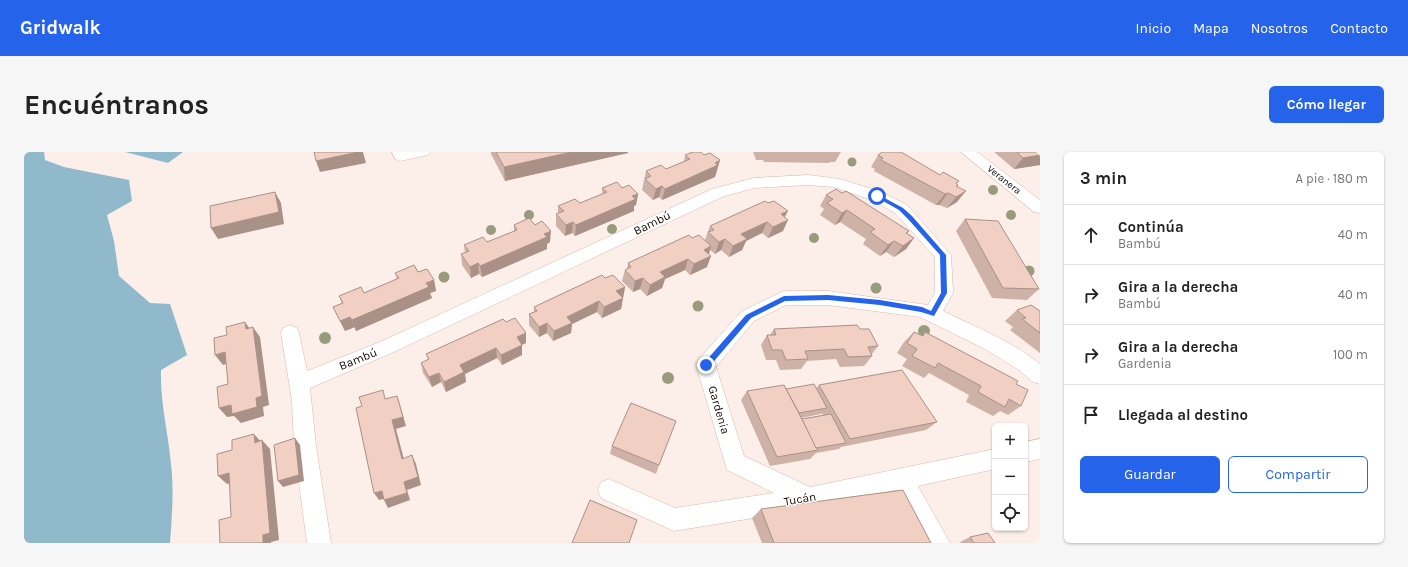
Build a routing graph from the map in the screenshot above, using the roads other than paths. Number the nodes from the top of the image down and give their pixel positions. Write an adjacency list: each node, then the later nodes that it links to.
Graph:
1 (423, 152): 3 (lane)
2 (968, 152): 4 (lane, Veranera)
3 (399, 154)
4 (1040, 208)
5 (932, 314): 7 (lane, Gardenia); 8 (lane, Bambú); 14 (lane, Gardenia)
6 (290, 333): 8 (lane)
7 (1040, 376)
8 (299, 383): 15 (lane)
9 (1040, 449): 10 (lane)
10 (1028, 451)
11 (992, 460): 12 (lane, Tucán)
12 (902, 480): 14 (lane, Tucán); 16 (lane)
13 (609, 490): 14 (lane, Tucán)
14 (809, 498)
15 (319, 543)
16 (938, 543)

